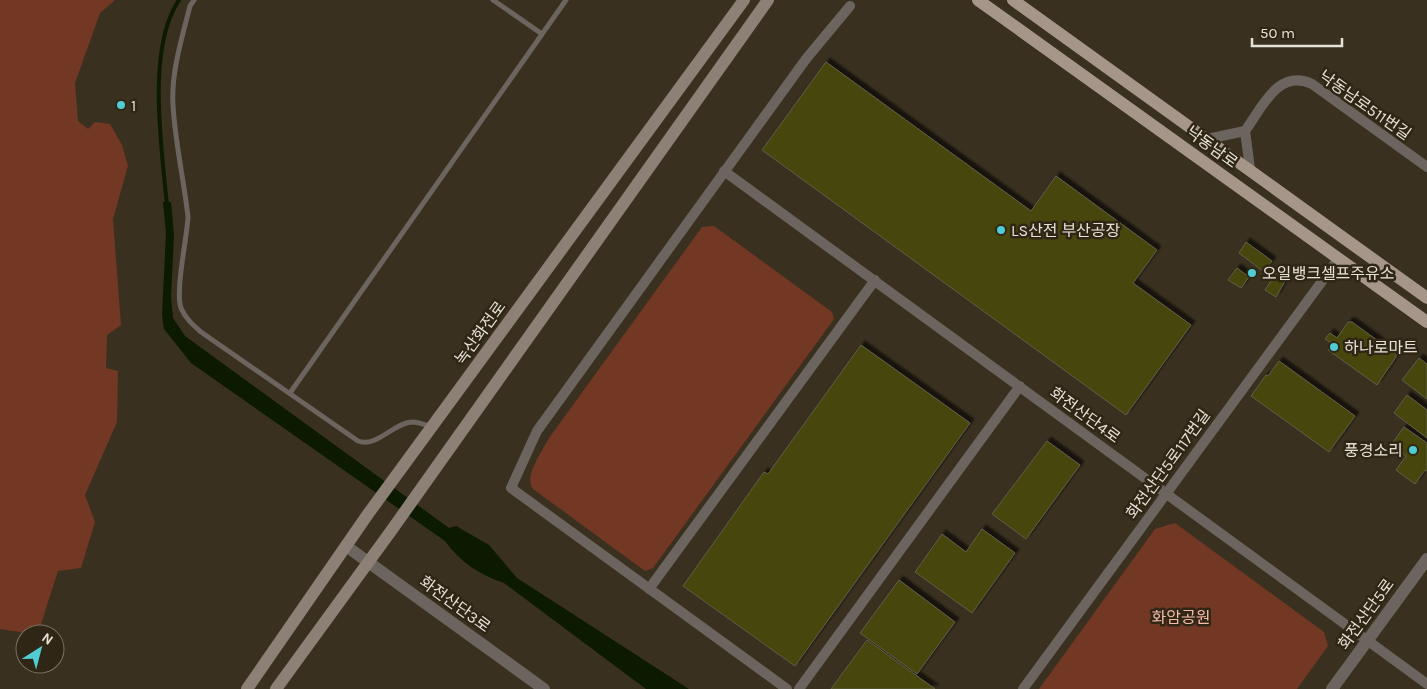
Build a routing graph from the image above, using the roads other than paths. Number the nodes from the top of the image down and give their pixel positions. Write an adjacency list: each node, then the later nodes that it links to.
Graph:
1 (194, 0): 22 (lane)
2 (493, 0): 11 (lane)
3 (566, 0): 11 (lane)
4 (739, 0): 10 (main road)
5 (744, 0): 10 (main road, 녹산화전로)
6 (978, 0): 17 (main road, 낙동남로)
7 (1014, 0): 13 (main road, 낙동남로)
8 (768, 2): 27 (main road)
9 (850, 6): 16 (street)
10 (728, 22): 23 (main road, 녹산화전로)
11 (542, 34): 22 (lane)
12 (1245, 131): 13 (street); 14 (street, 낙동남로511번길); 15 (street)
13 (1207, 139): 15 (main road, 낙동남로)
14 (1427, 167)
15 (1250, 169): 19 (main road, 낙동남로)
16 (724, 171): 18 (street, 화전산단4로); 28 (street)
17 (1339, 258): 20 (main road, 낙동남로); 24 (street, 화전산단5로117번길)
18 (875, 280): 21 (street, 화전산단4로); 28 (street)
19 (1427, 298)
20 (1427, 322)
21 (1020, 386): 24 (street, 화전산단4로); 35 (street)
22 (290, 393): 23 (lane)
23 (432, 427): 25 (main road, 녹산화전로)
24 (1166, 493): 29 (street, 화전산단4로); 36 (street, 화전산단5로117번길)
25 (346, 546): 27 (street, 화전산단3로); 31 (main road, 녹산화전로)
26 (1427, 559): 29 (street, 화전산단5로)
27 (368, 562): 32 (main road); 33 (street, 화전산단3로)
28 (649, 589): 34 (street)
29 (1368, 640): 30 (street, 화전산단4로); 37 (street, 화전산단5로)
30 (1427, 684)
31 (248, 689)
32 (276, 689)
33 (544, 689)
34 (787, 689)
35 (799, 689)
36 (1023, 689)
37 (1332, 689)

